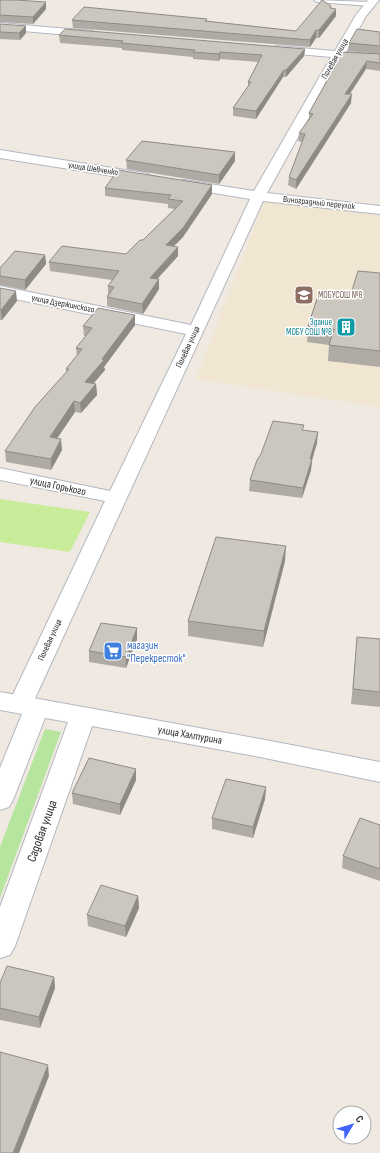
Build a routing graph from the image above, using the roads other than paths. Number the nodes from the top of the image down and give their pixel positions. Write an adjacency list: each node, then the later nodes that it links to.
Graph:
1 (317, 0): 2 (lane)
2 (372, 2): 6 (street, Полевая улица)
3 (0, 26): 4 (street)
4 (102, 34)
5 (267, 48): 6 (street)
6 (337, 54): 7 (street); 11 (street, Полевая улица)
7 (380, 58)
8 (0, 154): 9 (street, улица Шевченко)
9 (156, 179)
10 (172, 182): 11 (street)
11 (258, 196): 12 (street, Виноградный переулок); 14 (street, Полевая улица)
12 (380, 210)
13 (0, 291): 14 (street, улица Дзержинского)
14 (196, 331): 16 (street, Полевая улица)
15 (0, 474): 16 (street, улица Горького)
16 (116, 498): 17 (street, Полевая улица)
17 (19, 704): 18 (street, улица Халтурина); 20 (street)
18 (83, 716): 19 (street, улица Халтурина); 21 (street, Садовая улица)
19 (380, 772)
20 (0, 800)
21 (0, 946)

